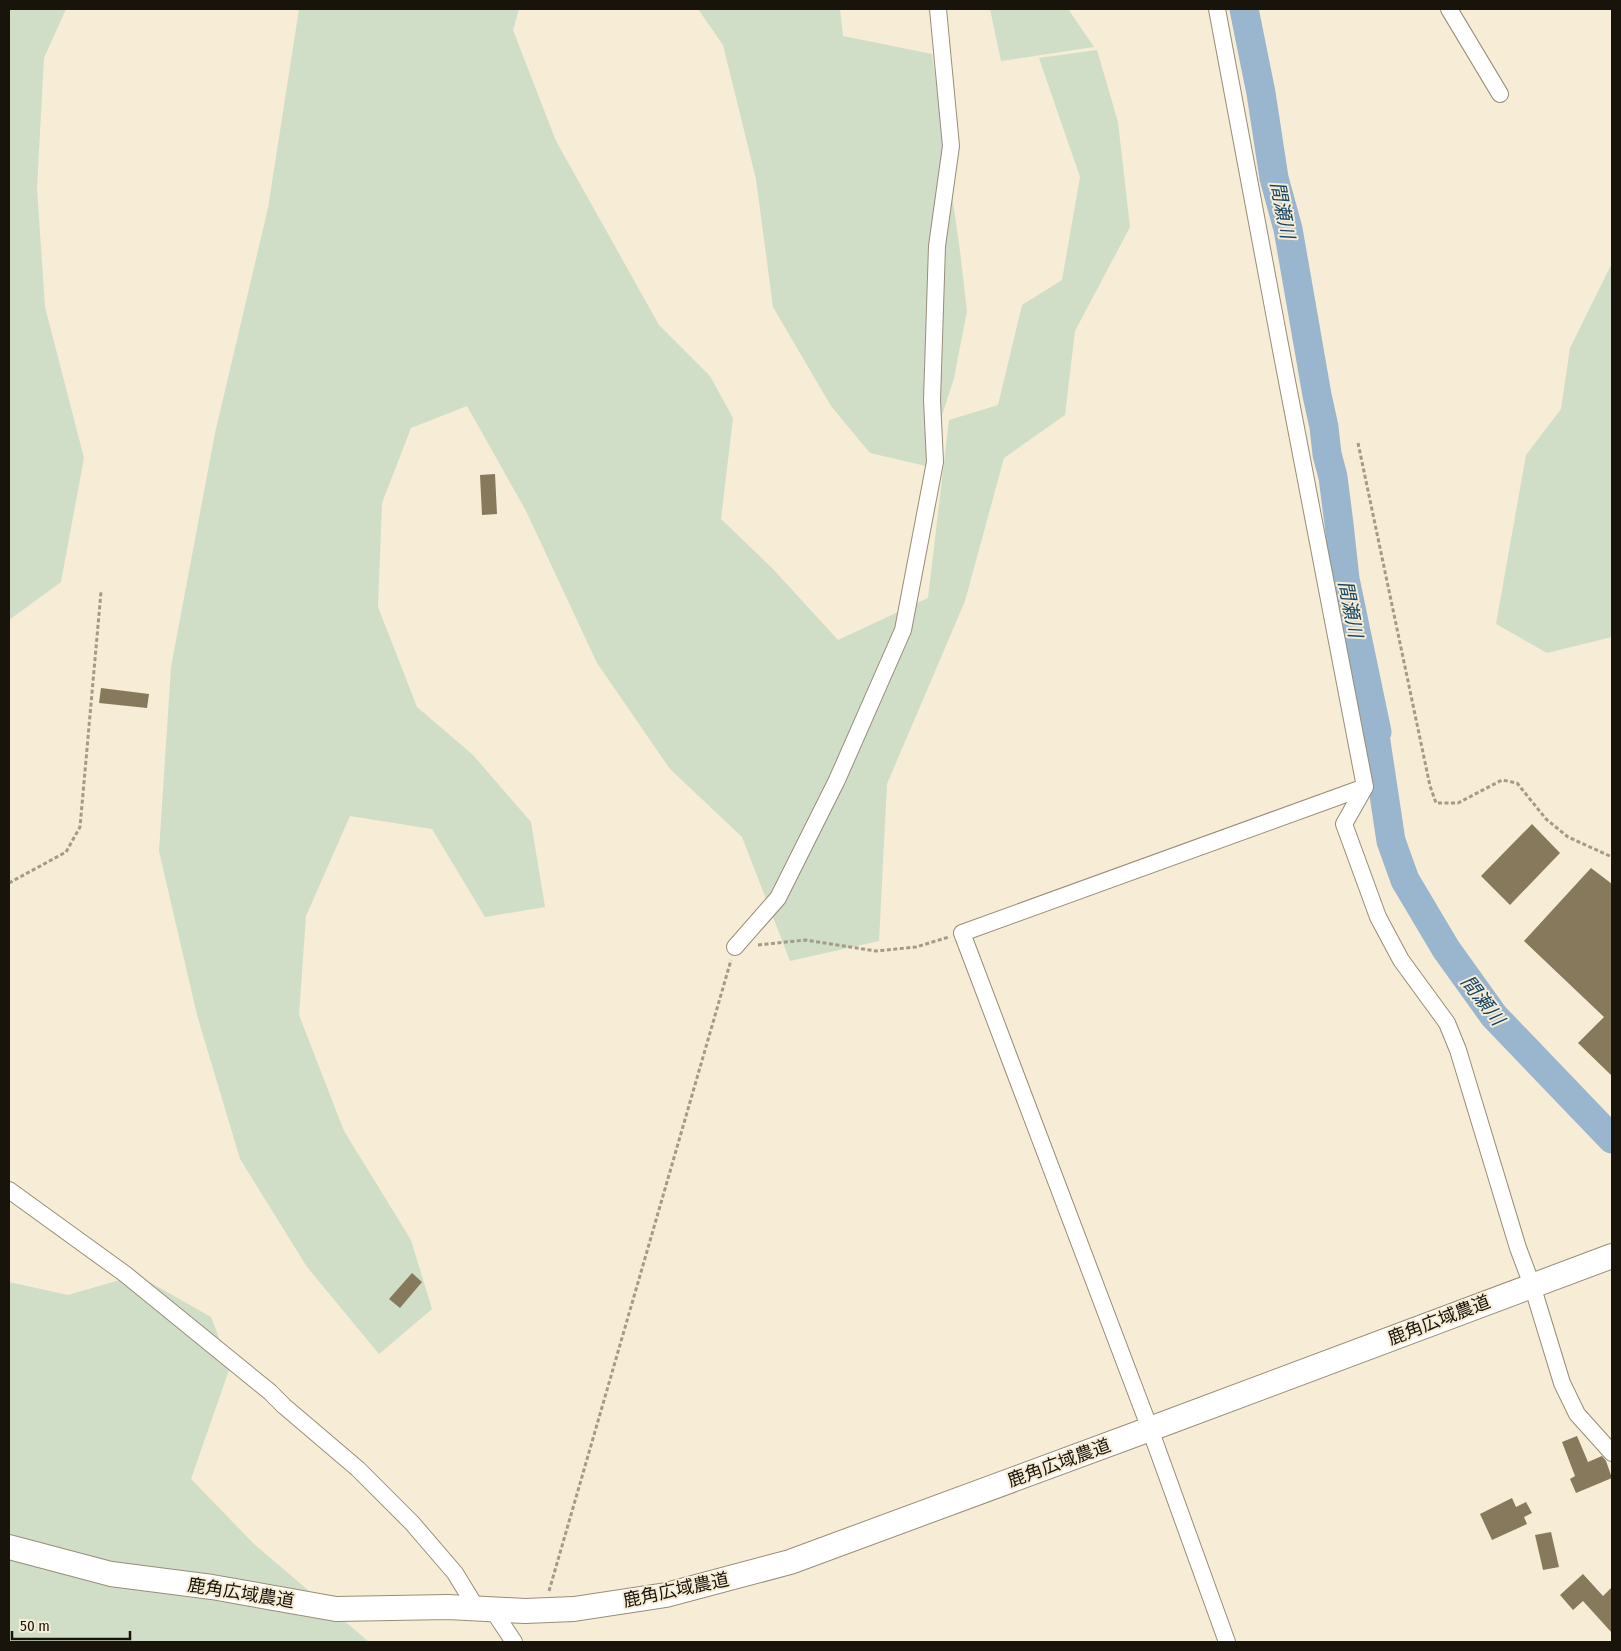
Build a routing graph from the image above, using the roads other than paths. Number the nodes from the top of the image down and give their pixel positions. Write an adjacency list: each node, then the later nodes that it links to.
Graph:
1 (938, 9): 6 (street)
2 (1217, 9): 5 (street)
3 (1449, 9): 4 (street)
4 (1500, 94)
5 (1364, 787): 9 (street); 10 (street)
6 (735, 947)
7 (9, 1190): 13 (street)
8 (1612, 1256): 9 (street, 鹿角広域農道)
9 (1532, 1285): 10 (street, 鹿角広域農道); 11 (street)
10 (1150, 1430): 13 (street, 鹿角広域農道); 15 (street)
11 (1612, 1453)
12 (9, 1547): 13 (street, 鹿角広域農道)
13 (485, 1609): 14 (street)
14 (514, 1642)
15 (1227, 1642)

